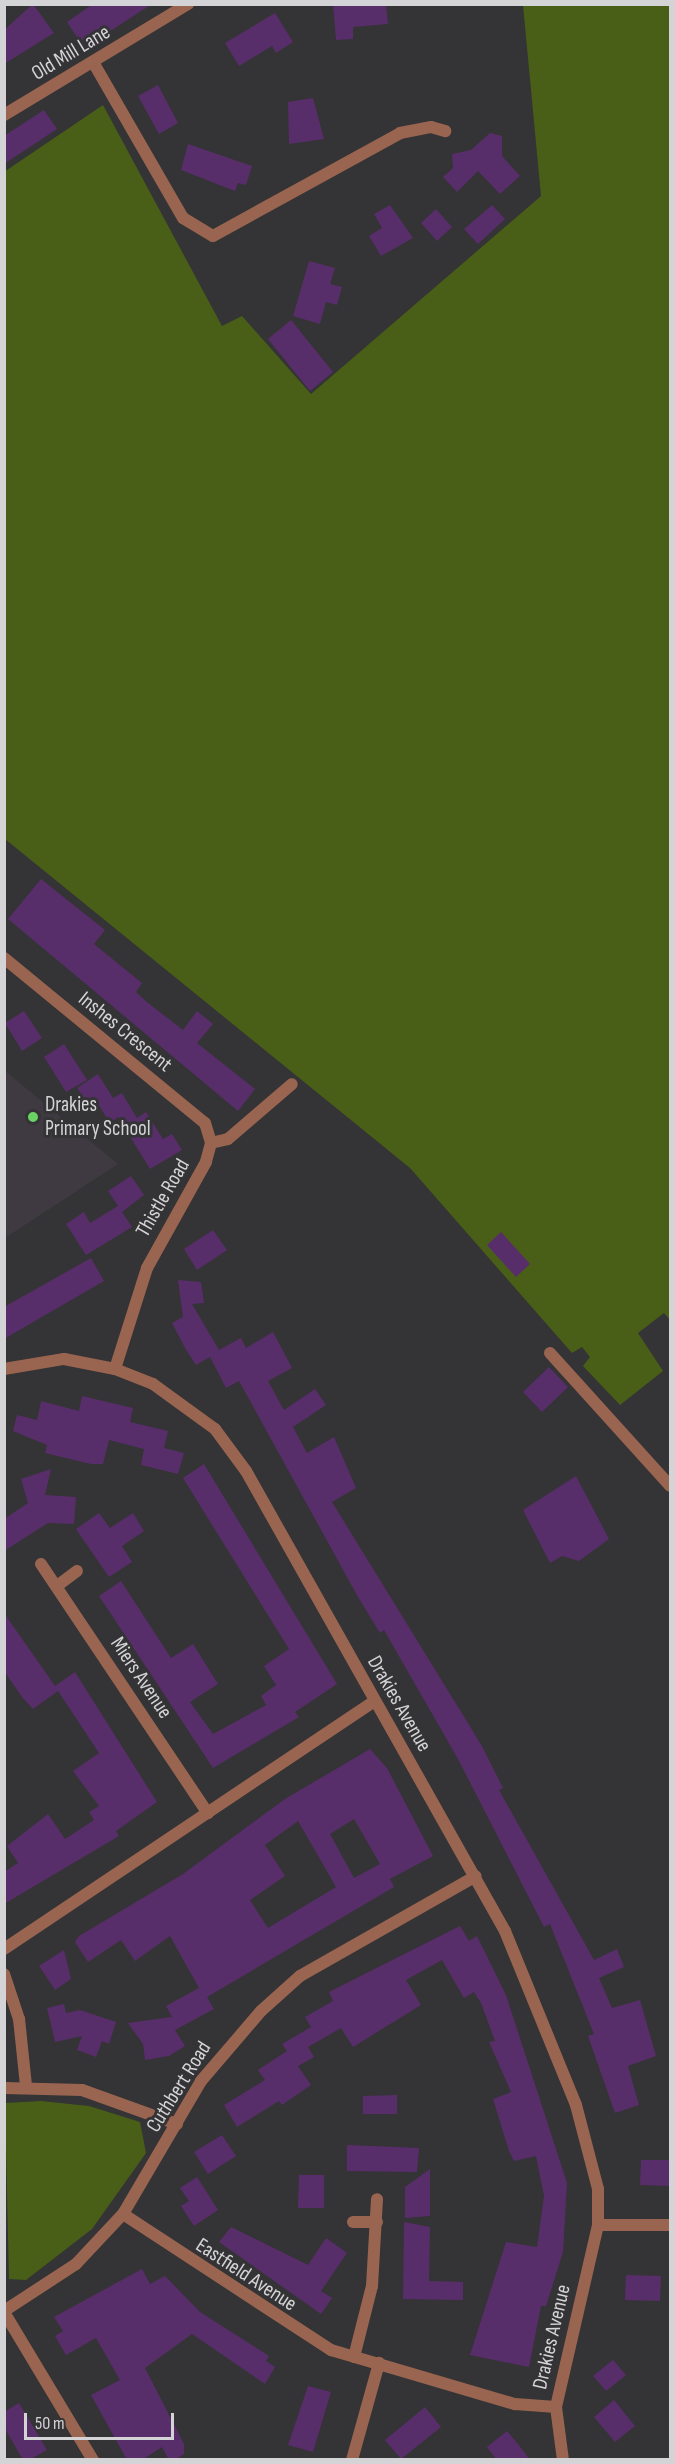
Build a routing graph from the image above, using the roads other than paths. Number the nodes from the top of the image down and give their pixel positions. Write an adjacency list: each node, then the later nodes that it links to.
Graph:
1 (188, 4): 2 (street, Old Mill Lane)
2 (93, 62): 3 (street, Old Mill Lane); 4 (street)
3 (4, 115)
4 (445, 131)
5 (4, 958): 7 (street, Inshes Crescent)
6 (292, 1084): 7 (street, Thistle Road)
7 (211, 1143): 10 (street, Thistle Road)
8 (550, 1353): 11 (street)
9 (4, 1369): 10 (street, Drakies Avenue)
10 (115, 1369): 15 (street, Drakies Avenue)
11 (670, 1486)
12 (41, 1564): 14 (street, Miers Avenue)
13 (77, 1571): 14 (street)
14 (57, 1586): 16 (street, Miers Avenue)
15 (375, 1701): 16 (street); 17 (street, Drakies Avenue)
16 (208, 1814): 18 (street)
17 (476, 1876): 22 (street, Cuthbert Road); 27 (street, Drakies Avenue)
18 (4, 1949)
19 (4, 1974): 20 (street)
20 (26, 2086): 21 (street); 22 (street)
21 (4, 2088)
22 (177, 2124): 24 (street, Cuthbert Road)
23 (377, 2199): 26 (street)
24 (123, 2214): 29 (street, Cuthbert Road); 30 (street, Eastfield Avenue)
25 (353, 2222): 26 (street)
26 (376, 2222): 30 (street)
27 (598, 2225): 28 (street); 32 (street, Drakies Avenue)
28 (670, 2225)
29 (4, 2312): 33 (street)
30 (354, 2357): 31 (street, Eastfield Avenue)
31 (379, 2363): 32 (street, Eastfield Avenue); 34 (street)
32 (556, 2407): 35 (street, Drakies Avenue)
33 (93, 2460)
34 (352, 2460)
35 (563, 2460)

